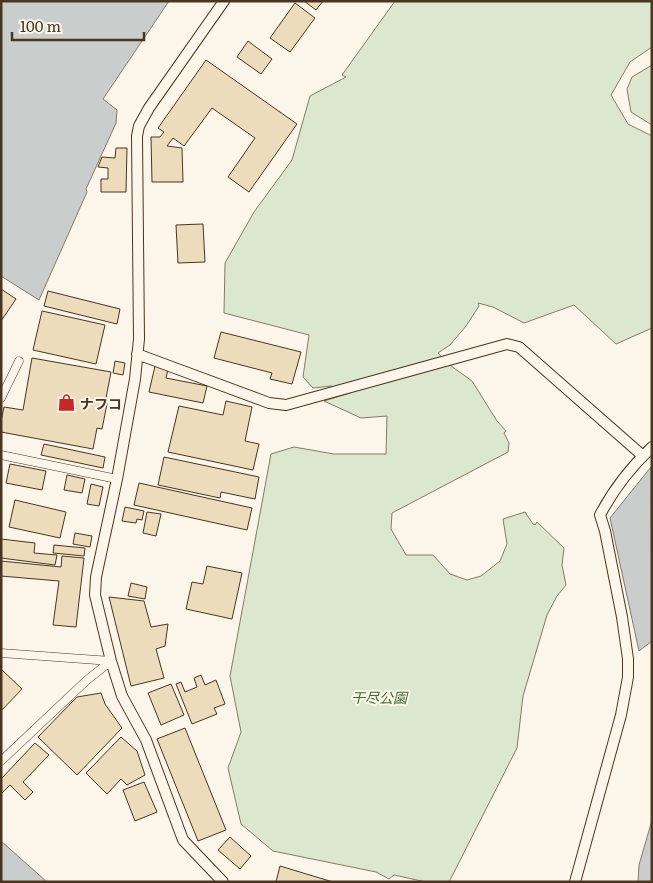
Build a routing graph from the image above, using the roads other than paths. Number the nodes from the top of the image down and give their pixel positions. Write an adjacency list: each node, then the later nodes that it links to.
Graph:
1 (224, 1): 2 (street)
2 (137, 354): 7 (street); 8 (street)
3 (19, 361): 4 (street)
4 (1, 398)
5 (652, 447): 7 (street)
6 (1, 455): 8 (street)
7 (643, 456): 13 (street)
8 (117, 479): 10 (street)
9 (1, 653): 10 (street)
10 (111, 661): 11 (street); 12 (street)
11 (1, 761)
12 (223, 882)
13 (575, 882)

